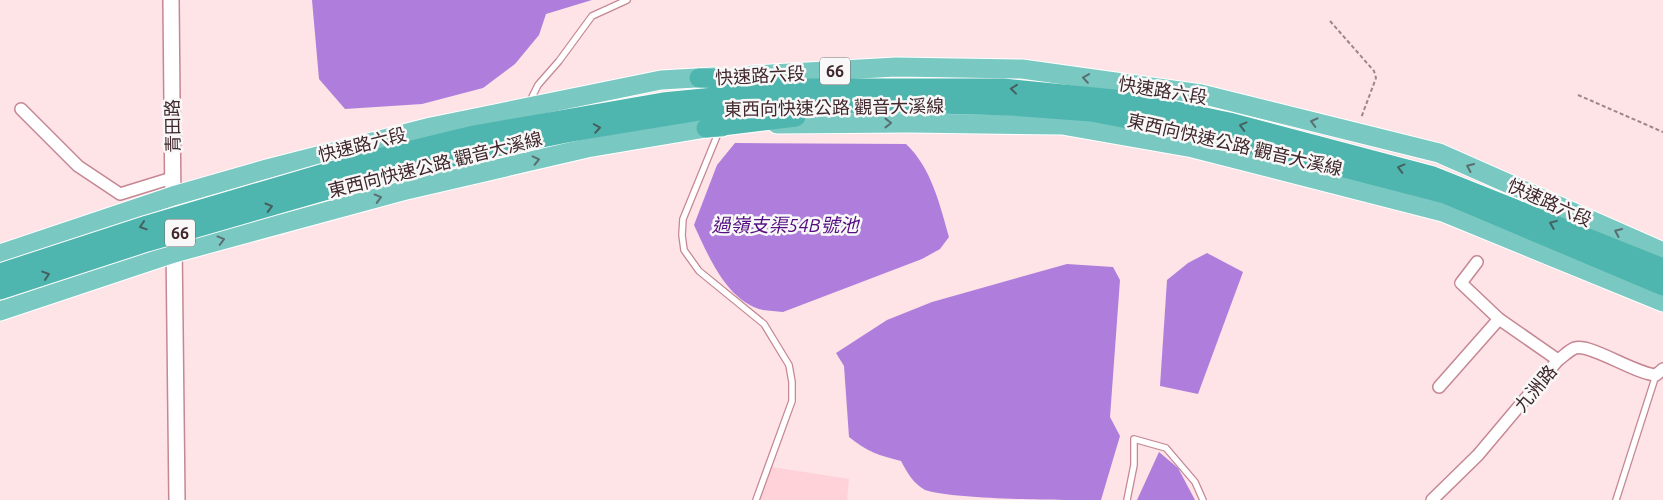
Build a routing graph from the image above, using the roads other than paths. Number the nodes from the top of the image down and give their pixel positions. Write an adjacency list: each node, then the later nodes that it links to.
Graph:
1 (171, 0): 8 (street, 青田路)
2 (626, 0): 5 (lane)
3 (700, 78): 4 (highway); 5 (main road, 快速路六段 / 66); 9 (main road, 快速路六段 / 66, one-way to 3)
4 (903, 96): 7 (highway); 13 (highway, 東西向快速公路 觀音大溪線 / 66, one-way to 4); 14 (highway, 東西向快速公路 觀音大溪線 / 66, one-way to 14, bridge); 15 (highway, 東西向快速公路 觀音大溪線 / 66); 16 (highway, 東西向快速公路 觀音大溪線 / 66, one-way to 4, bridge)
5 (527, 107): 8 (main road, 快速路六段 / 66)
6 (22, 109): 8 (street)
7 (713, 127): 10 (main road, 66, one-way to 7); 17 (main road, 66, one-way to 17); 24 (lane)
8 (172, 187): 10 (street, 青田路); 11 (main road, 快速路六段 / 66)
9 (1663, 252)
10 (174, 253): 18 (main road, 66); 23 (street, 青田路)
11 (0, 254)
12 (1477, 262): 19 (street)
13 (1663, 268)
14 (0, 273)
15 (1663, 286)
16 (0, 290)
17 (1663, 302)
18 (0, 311)
19 (1499, 319): 20 (street); 22 (street)
20 (1558, 360): 21 (street, 九洲路); 27 (street, 九洲路)
21 (1660, 372): 28 (lane)
22 (1439, 387)
23 (176, 500)
24 (756, 500)
25 (1127, 500): 26 (lane)
26 (1203, 500)
27 (1432, 500)
28 (1616, 500)

